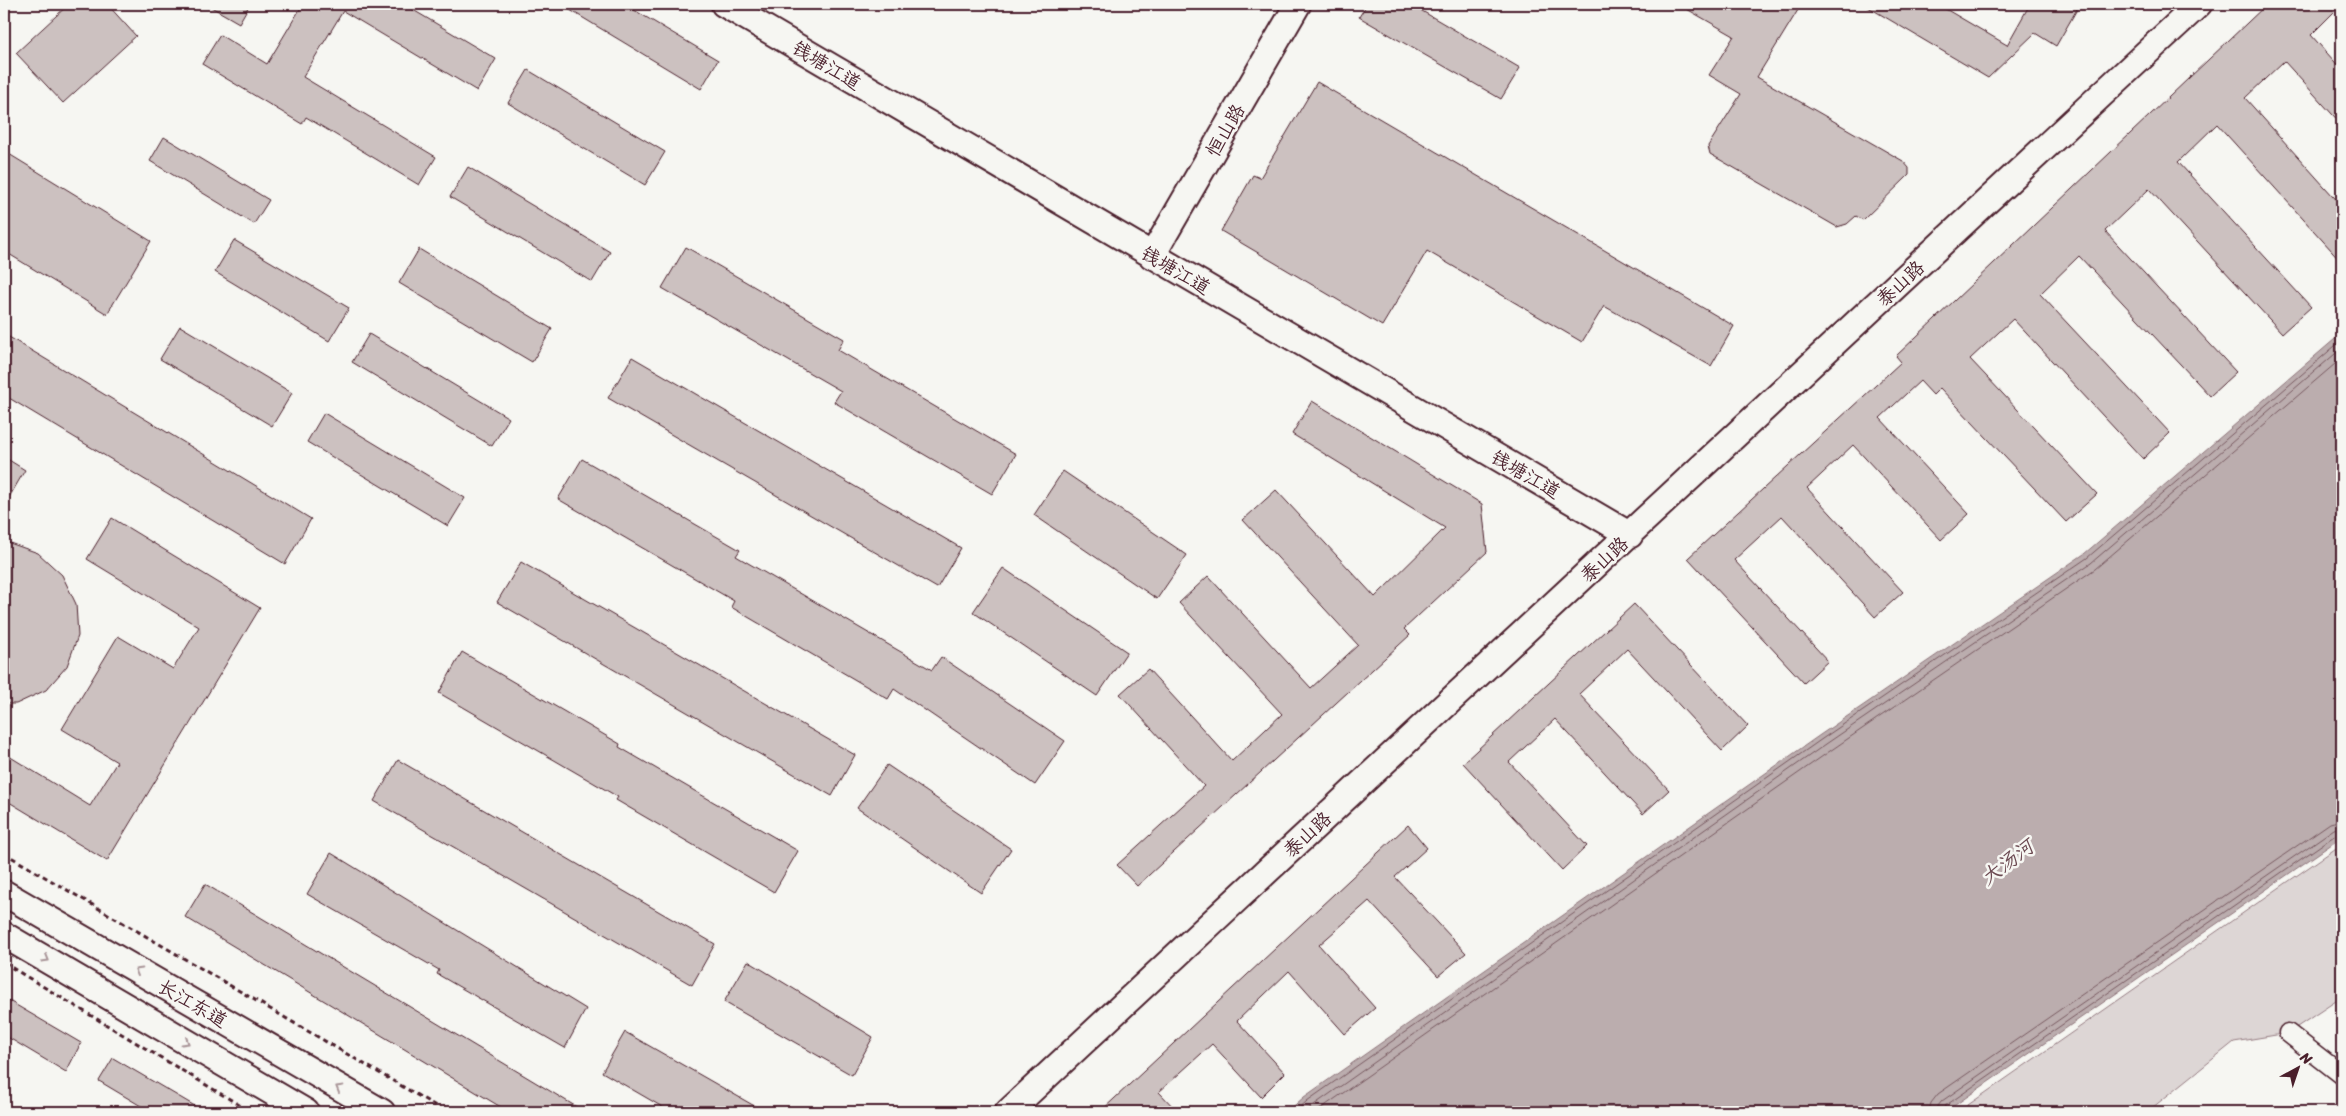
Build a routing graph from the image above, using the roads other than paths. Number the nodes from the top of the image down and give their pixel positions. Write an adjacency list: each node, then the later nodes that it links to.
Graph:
1 (724, 4): 4 (street, 钱塘江道)
2 (1298, 4): 4 (street, 恒山路)
3 (2199, 4): 5 (street, 泰山路)
4 (1152, 256): 5 (street, 钱塘江道)
5 (1630, 534): 12 (street, 泰山路)
6 (4, 893): 11 (street, 长江东道, one-way to 6)
7 (4, 935): 10 (street, 长江东道, one-way to 10)
8 (2288, 1033): 9 (street)
9 (2342, 1075)
10 (306, 1112)
11 (382, 1112)
12 (1008, 1112)

